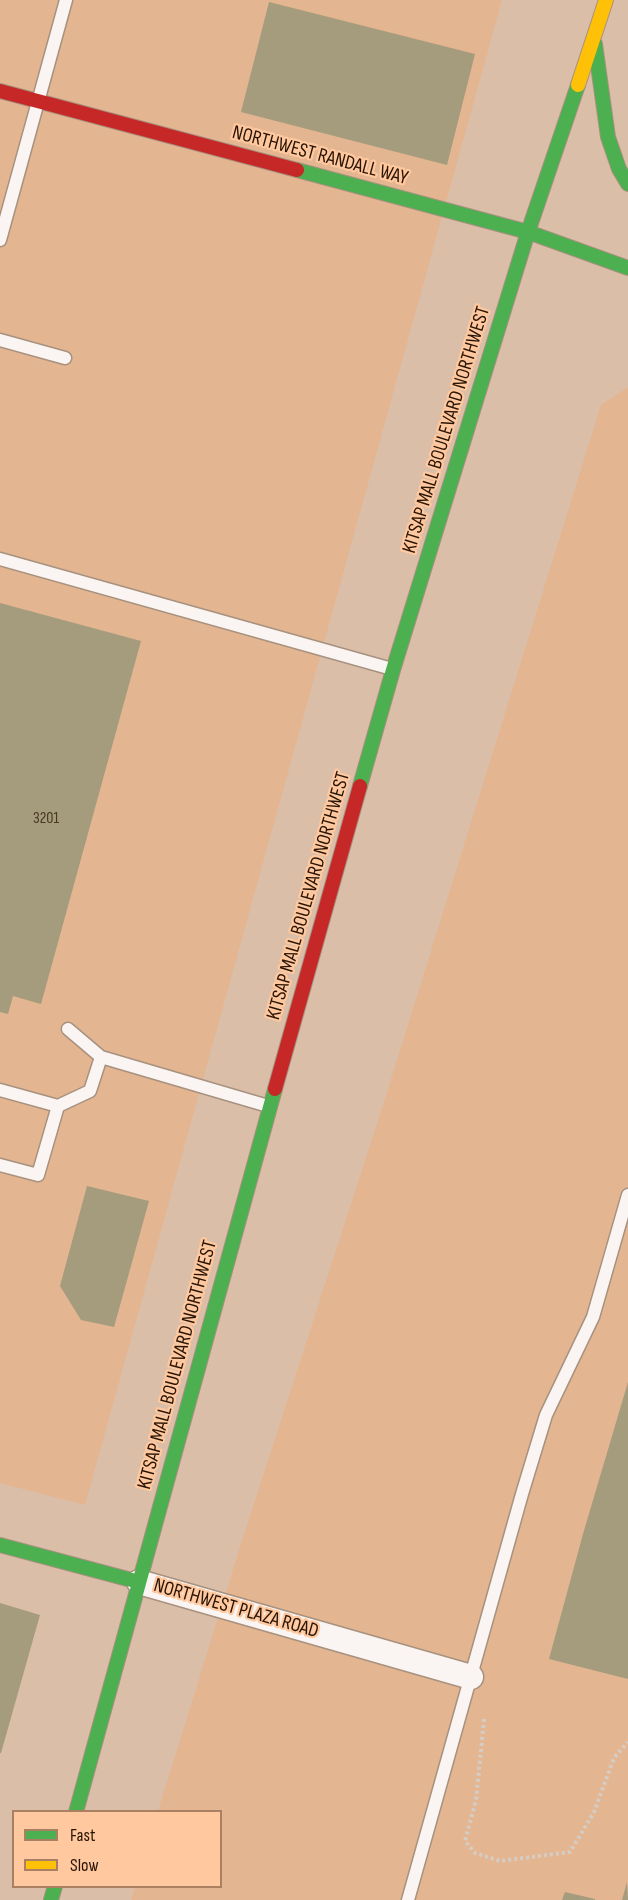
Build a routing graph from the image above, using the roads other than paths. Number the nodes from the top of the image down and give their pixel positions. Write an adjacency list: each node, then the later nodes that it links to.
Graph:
1 (66, 0): 5 (lane)
2 (606, 0): 3 (main road, KITSAP MALL BOULEVARD NORTHWEST)
3 (594, 36): 6 (main road); 7 (main road, KITSAP MALL BOULEVARD NORTHWEST)
4 (0, 91): 5 (main road, NORTHWEST RANDALL WAY)
5 (39, 101): 7 (main road, NORTHWEST RANDALL WAY); 8 (lane)
6 (628, 184)
7 (528, 232): 9 (main road, NORTHWEST RANDALL WAY); 13 (main road, KITSAP MALL BOULEVARD NORTHWEST)
8 (0, 240)
9 (628, 268)
10 (0, 340): 11 (lane)
11 (65, 358)
12 (0, 559): 13 (lane)
13 (393, 670): 18 (main road, KITSAP MALL BOULEVARD NORTHWEST)
14 (68, 1029): 15 (lane)
15 (101, 1057): 17 (lane); 18 (lane)
16 (0, 1090): 17 (lane)
17 (58, 1106): 19 (lane)
18 (270, 1106): 22 (main road, KITSAP MALL BOULEVARD NORTHWEST)
19 (0, 1165)
20 (628, 1195): 23 (lane)
21 (0, 1545): 22 (main road, NORTHWEST PLAZA ROAD)
22 (139, 1582): 23 (street, NORTHWEST PLAZA ROAD); 24 (main road, KITSAP MALL BOULEVARD NORTHWEST)
23 (471, 1677): 25 (lane)
24 (77, 1810)
25 (408, 1900)

